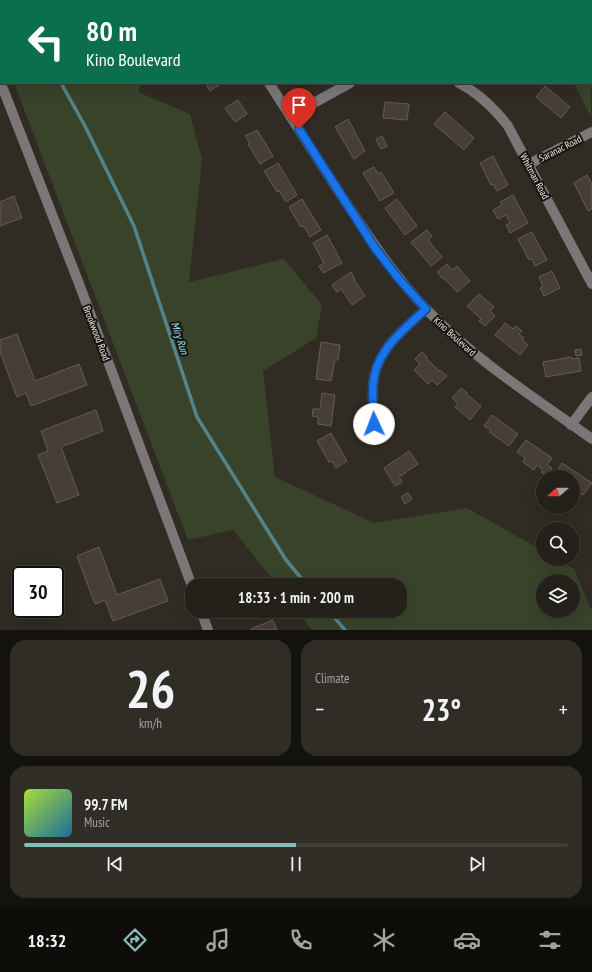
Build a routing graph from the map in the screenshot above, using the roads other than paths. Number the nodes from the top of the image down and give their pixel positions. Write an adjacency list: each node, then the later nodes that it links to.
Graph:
1 (1, 84): 14 (street, Brookwood Road)
2 (270, 84): 5 (street, Kino Boulevard)
3 (348, 84): 5 (street)
4 (461, 84): 7 (street, Whitman Road)
5 (290, 116): 9 (street, Kino Boulevard)
6 (592, 132): 7 (street, Saranac Road)
7 (529, 164): 8 (street, Whitman Road)
8 (592, 284)
9 (426, 309): 11 (street); 12 (street, Kino Boulevard)
10 (592, 397): 12 (street)
11 (374, 424)
12 (571, 425): 13 (street, Kino Boulevard)
13 (592, 439)
14 (189, 578)
15 (204, 618): 16 (street)
16 (208, 630)

